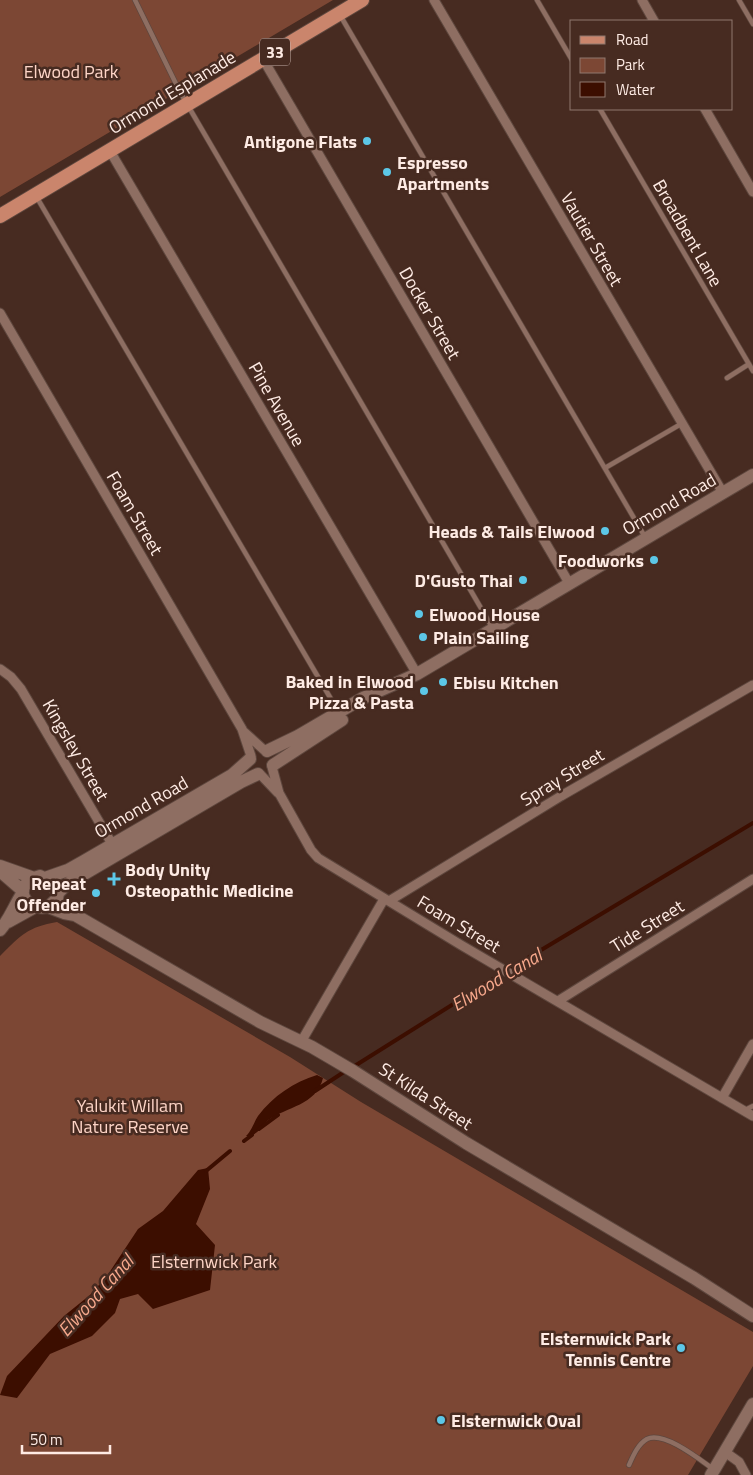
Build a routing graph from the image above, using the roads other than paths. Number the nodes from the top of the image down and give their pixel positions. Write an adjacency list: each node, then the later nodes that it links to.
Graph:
1 (135, 0): 12 (lane)
2 (362, 0): 7 (main road, Ormond Esplanade / 33)
3 (434, 0): 23 (street, Vautier Street)
4 (537, 0): 10 (lane)
5 (642, 0): 8 (street)
6 (739, 0): 9 (lane)
7 (339, 14): 11 (main road, Ormond Esplanade / 33); 24 (lane)
8 (653, 20)
9 (753, 24)
10 (570, 57)
11 (263, 59): 12 (main road, Ormond Esplanade / 33); 28 (street, Docker Street)
12 (187, 105): 15 (main road, Ormond Esplanade / 33); 29 (lane)
13 (601, 110): 20 (lane, Broadbent Lane)
14 (706, 110): 16 (street)
15 (110, 151): 17 (main road, Ormond Esplanade / 33); 31 (street, Pine Avenue)
16 (753, 192)
17 (36, 195): 18 (main road, Ormond Esplanade / 33); 33 (lane)
18 (0, 216)
19 (0, 313): 34 (street, Foam Street)
20 (749, 364): 21 (lane, Broadbent Lane); 22 (lane)
21 (753, 371)
22 (727, 378)
23 (681, 424): 24 (lane); 26 (street, Vautier Street)
24 (605, 468): 27 (lane)
25 (753, 475): 26 (street, Ormond Road)
26 (723, 493): 27 (street, Ormond Road)
27 (646, 537): 28 (street, Ormond Road)
28 (569, 583): 29 (street, Ormond Road)
29 (493, 628): 31 (street, Ormond Road)
30 (0, 669): 40 (street, Kingsley Street)
31 (417, 674): 33 (street, Ormond Road)
32 (753, 684): 47 (street, Spray Street)
33 (341, 716): 35 (street, Ormond Road); 37 (street, Ormond Road)
34 (242, 729): 35 (street, Foam Street); 36 (street, Foam Street)
35 (265, 751): 36 (street); 37 (street)
36 (250, 758): 38 (street); 40 (street, Ormond Road)
37 (273, 766): 38 (street); 39 (street, Foam Street)
38 (259, 774): 39 (street, Foam Street); 40 (street, Ormond Road)
39 (279, 794): 47 (street, Foam Street)
40 (115, 849): 43 (street, Ormond Road); 46 (street, Ormond Road)
41 (0, 866): 43 (street)
42 (0, 871): 45 (street)
43 (40, 878): 45 (street); 46 (street)
44 (753, 879): 51 (street, Tide Street)
45 (22, 893): 48 (street); 50 (street)
46 (58, 894): 48 (street); 49 (street, St Kilda Street)
47 (386, 900): 51 (street, Foam Street); 52 (street, Spray Street)
48 (41, 907): 49 (street, St Kilda Street); 50 (street)
49 (75, 914): 52 (street, St Kilda Street)
50 (4, 926)
51 (558, 1001): 54 (street, Foam Street)
52 (301, 1042): 58 (street, St Kilda Street)
53 (753, 1044): 54 (street)
54 (722, 1098): 56 (street, Foam Street)
55 (753, 1106): 56 (lane)
56 (743, 1110): 57 (street, Foam Street)
57 (753, 1116)
58 (753, 1316)
59 (753, 1404): 60 (street)
60 (725, 1452): 62 (street); 63 (street)
61 (629, 1465): 62 (lane)
62 (713, 1472)
63 (746, 1475)

